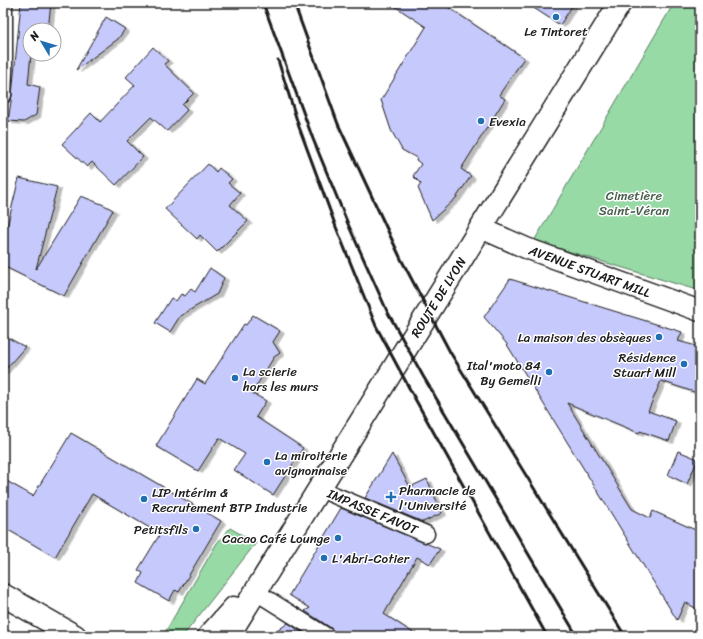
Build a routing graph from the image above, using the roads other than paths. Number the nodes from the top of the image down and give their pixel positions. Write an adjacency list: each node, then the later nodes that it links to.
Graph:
1 (4, 3): 3 (street)
2 (620, 3): 5 (main road, ROUTE DE LYON)
3 (4, 71): 4 (street)
4 (3, 95)
5 (481, 228): 6 (street, AVENUE STUART MILL); 7 (main road, ROUTE DE LYON)
6 (700, 311)
7 (320, 488): 8 (street, IMPASSE FAVOT); 9 (main road, ROUTE DE LYON)
8 (426, 534)
9 (256, 592): 12 (main road, ROUTE DE LYON); 13 (main road, ROUTE DE LYON); 14 (street)
10 (3, 595): 11 (main road)
11 (75, 636)
12 (209, 636)
13 (228, 636)
14 (326, 636)

